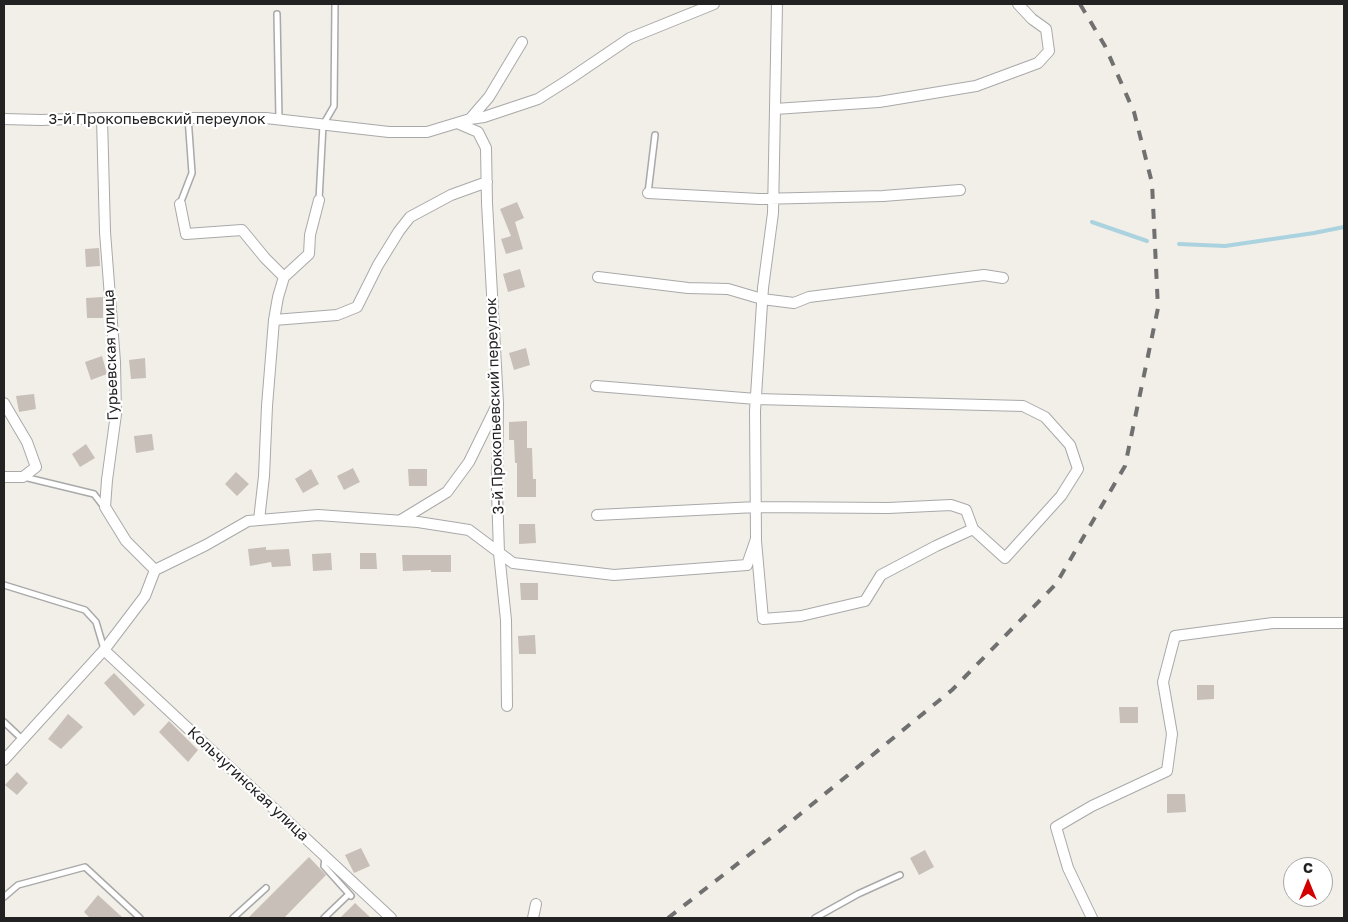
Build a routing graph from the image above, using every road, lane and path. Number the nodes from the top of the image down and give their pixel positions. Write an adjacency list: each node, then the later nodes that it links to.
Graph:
1 (335, 4): 14 (lane)
2 (714, 4): 12 (street, 3-й Прокопьевский переулок)
3 (777, 4): 7 (street)
4 (1018, 4): 7 (street)
5 (277, 14): 11 (lane)
6 (522, 42): 12 (street)
7 (775, 109): 19 (street)
8 (188, 117): 9 (street, 3-й Прокопьевский переулок); 11 (street, 3-й Прокопьевский переулок); 21 (lane)
9 (102, 118): 10 (street, 3-й Прокопьевский переулок); 33 (street, Гурьевская улица)
10 (4, 119)
11 (279, 119): 14 (street, 3-й Прокопьевский переулок)
12 (470, 119): 13 (street, 3-й Прокопьевский переулок)
13 (457, 123): 14 (street, 3-й Прокопьевский переулок); 16 (street, 3-й Прокопьевский переулок)
14 (323, 125): 20 (lane)
15 (655, 135): 18 (lane)
16 (487, 182): 26 (street); 30 (street, 3-й Прокопьевский переулок)
17 (960, 190): 19 (street)
18 (648, 193): 19 (street)
19 (773, 197): 25 (street)
20 (320, 200): 22 (street)
21 (180, 204): 22 (street)
22 (284, 277): 26 (street)
23 (598, 277): 25 (street)
24 (1003, 278): 25 (street)
25 (762, 299): 28 (street)
26 (274, 320): 36 (street)
27 (596, 386): 28 (street)
28 (756, 399): 34 (street); 38 (street)
29 (4, 403): 32 (street)
30 (498, 403): 37 (street); 40 (street, 3-й Прокопьевский переулок)
31 (4, 477): 32 (street)
32 (23, 477): 33 (lane)
33 (104, 507): 41 (street)
34 (756, 507): 35 (street); 38 (street); 39 (street)
35 (597, 514)
36 (259, 520): 37 (street); 41 (street)
37 (400, 520): 40 (street)
38 (973, 529): 39 (street)
39 (756, 539): 40 (street)
40 (499, 553): 45 (street, 3-й Прокопьевский переулок)
41 (155, 570): 44 (street)
42 (4, 585): 44 (lane)
43 (1344, 623): 60 (street)
44 (104, 650): 47 (street); 49 (street, Кольчугинская улица)
45 (507, 706)
46 (4, 722): 47 (lane)
47 (22, 740): 48 (street)
48 (4, 760)
49 (325, 856): 56 (lane); 57 (street, Кольчугинская улица)
50 (900, 875): 59 (lane)
51 (266, 888): 55 (lane)
52 (4, 897): 54 (lane)
53 (536, 904): 58 (street)
54 (140, 918)
55 (233, 918)
56 (324, 918)
57 (391, 918)
58 (533, 918)
59 (815, 918)
60 (1092, 918)

